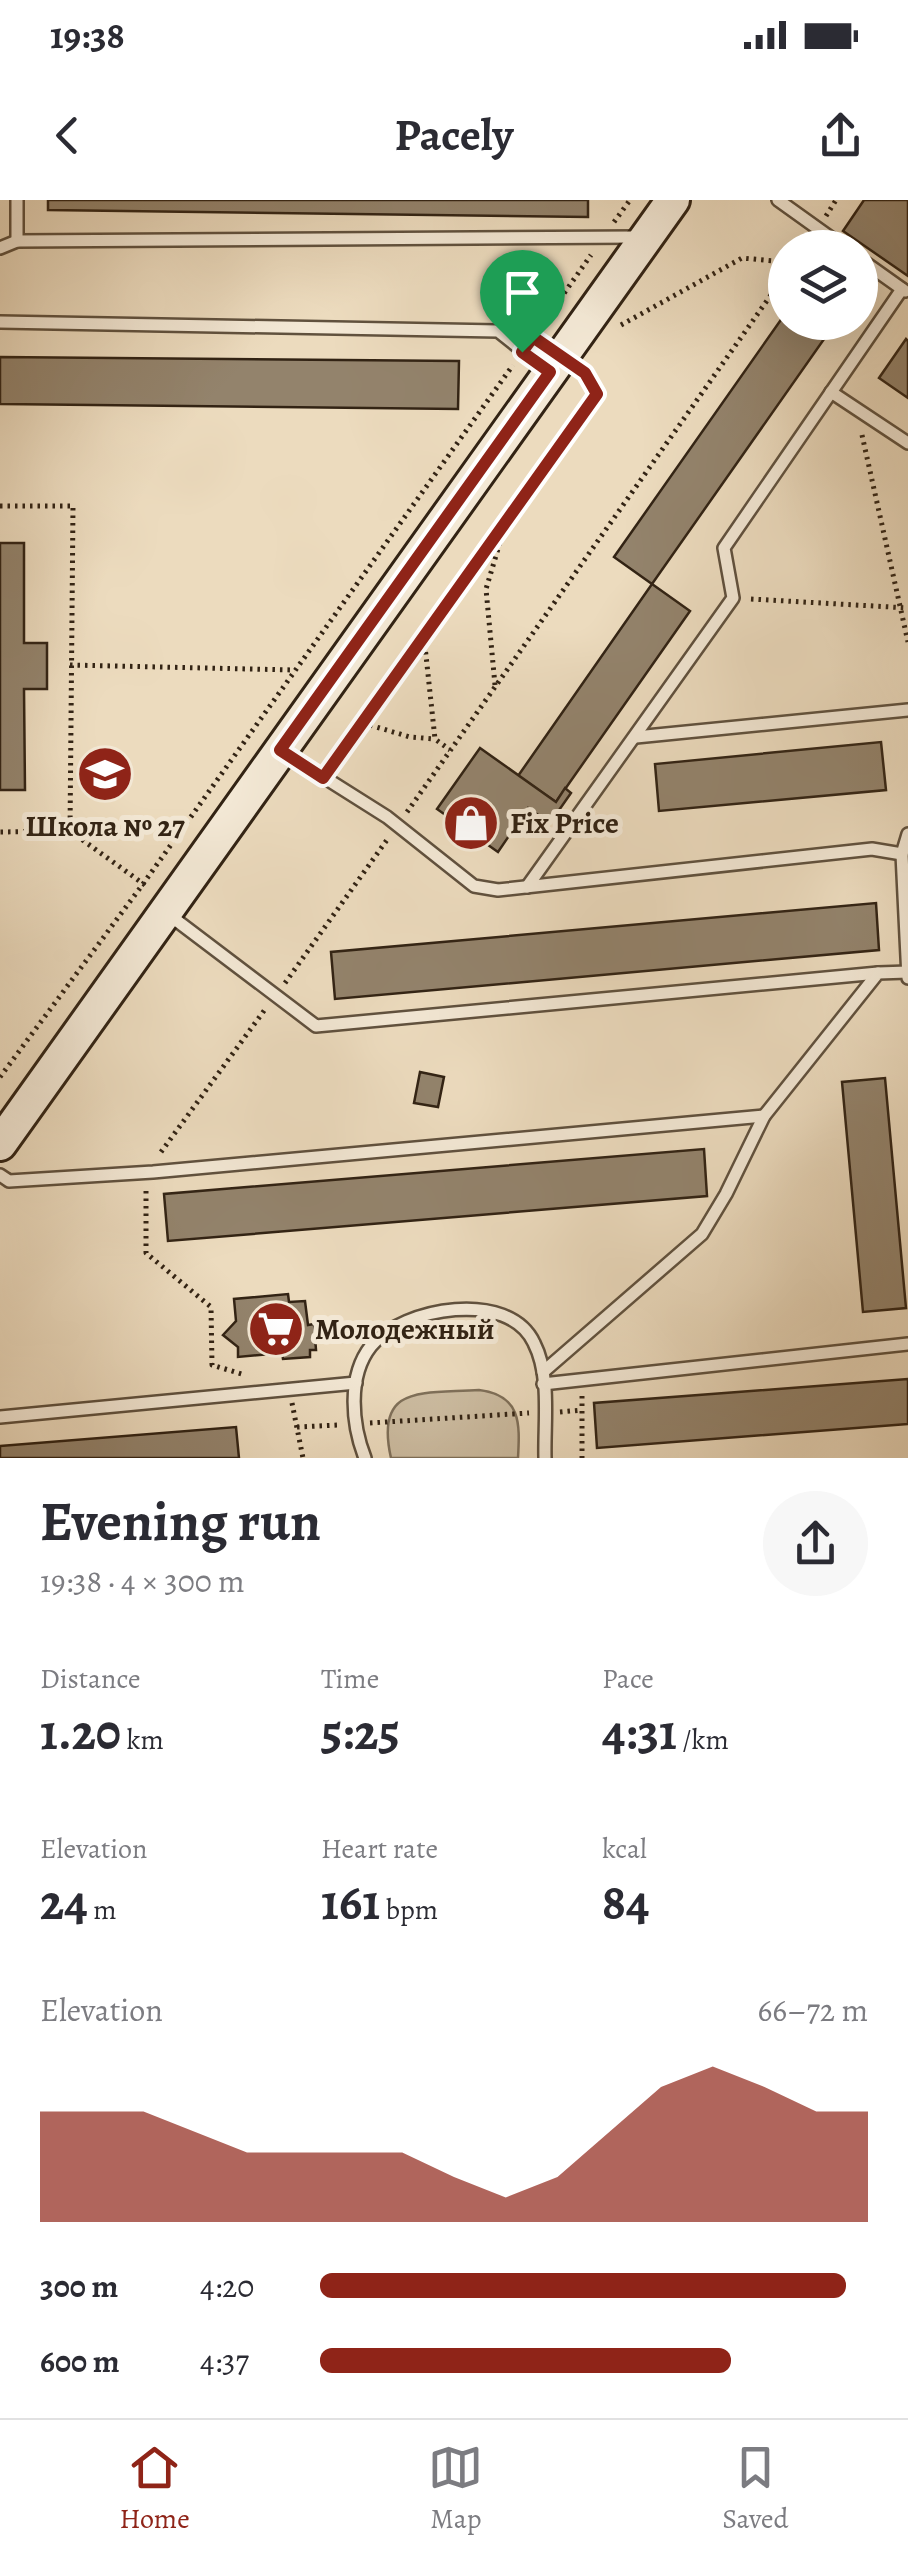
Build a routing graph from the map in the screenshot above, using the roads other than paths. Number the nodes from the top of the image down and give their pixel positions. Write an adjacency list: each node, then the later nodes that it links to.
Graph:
1 (17, 200): 6 (lane)
2 (673, 200): 5 (main road)
3 (778, 200): 4 (lane)
4 (820, 230)
5 (647, 237): 6 (lane); 11 (main road)
6 (18, 241): 7 (lane)
7 (0, 248)
8 (878, 271): 9 (lane)
9 (905, 291): 12 (lane)
10 (0, 322): 11 (lane)
11 (572, 366): 16 (main road)
12 (831, 392): 13 (lane); 15 (lane)
13 (908, 442)
14 (908, 710): 15 (lane)
15 (636, 737): 19 (lane)
16 (280, 750): 19 (lane); 20 (main road)
17 (908, 834): 18 (lane)
18 (902, 854): 19 (lane); 21 (lane)
19 (527, 887)
20 (164, 912): 22 (lane); 25 (main road)
21 (908, 972): 22 (lane); 23 (lane)
22 (878, 973): 24 (lane)
23 (908, 980)
24 (764, 1116): 26 (lane); 28 (lane)
25 (3, 1132)
26 (0, 1175)
27 (908, 1344): 28 (lane)
28 (543, 1378): 29 (lane); 32 (lane)
29 (356, 1384): 30 (lane); 31 (lane)
30 (0, 1417)
31 (365, 1458)
32 (545, 1458)

